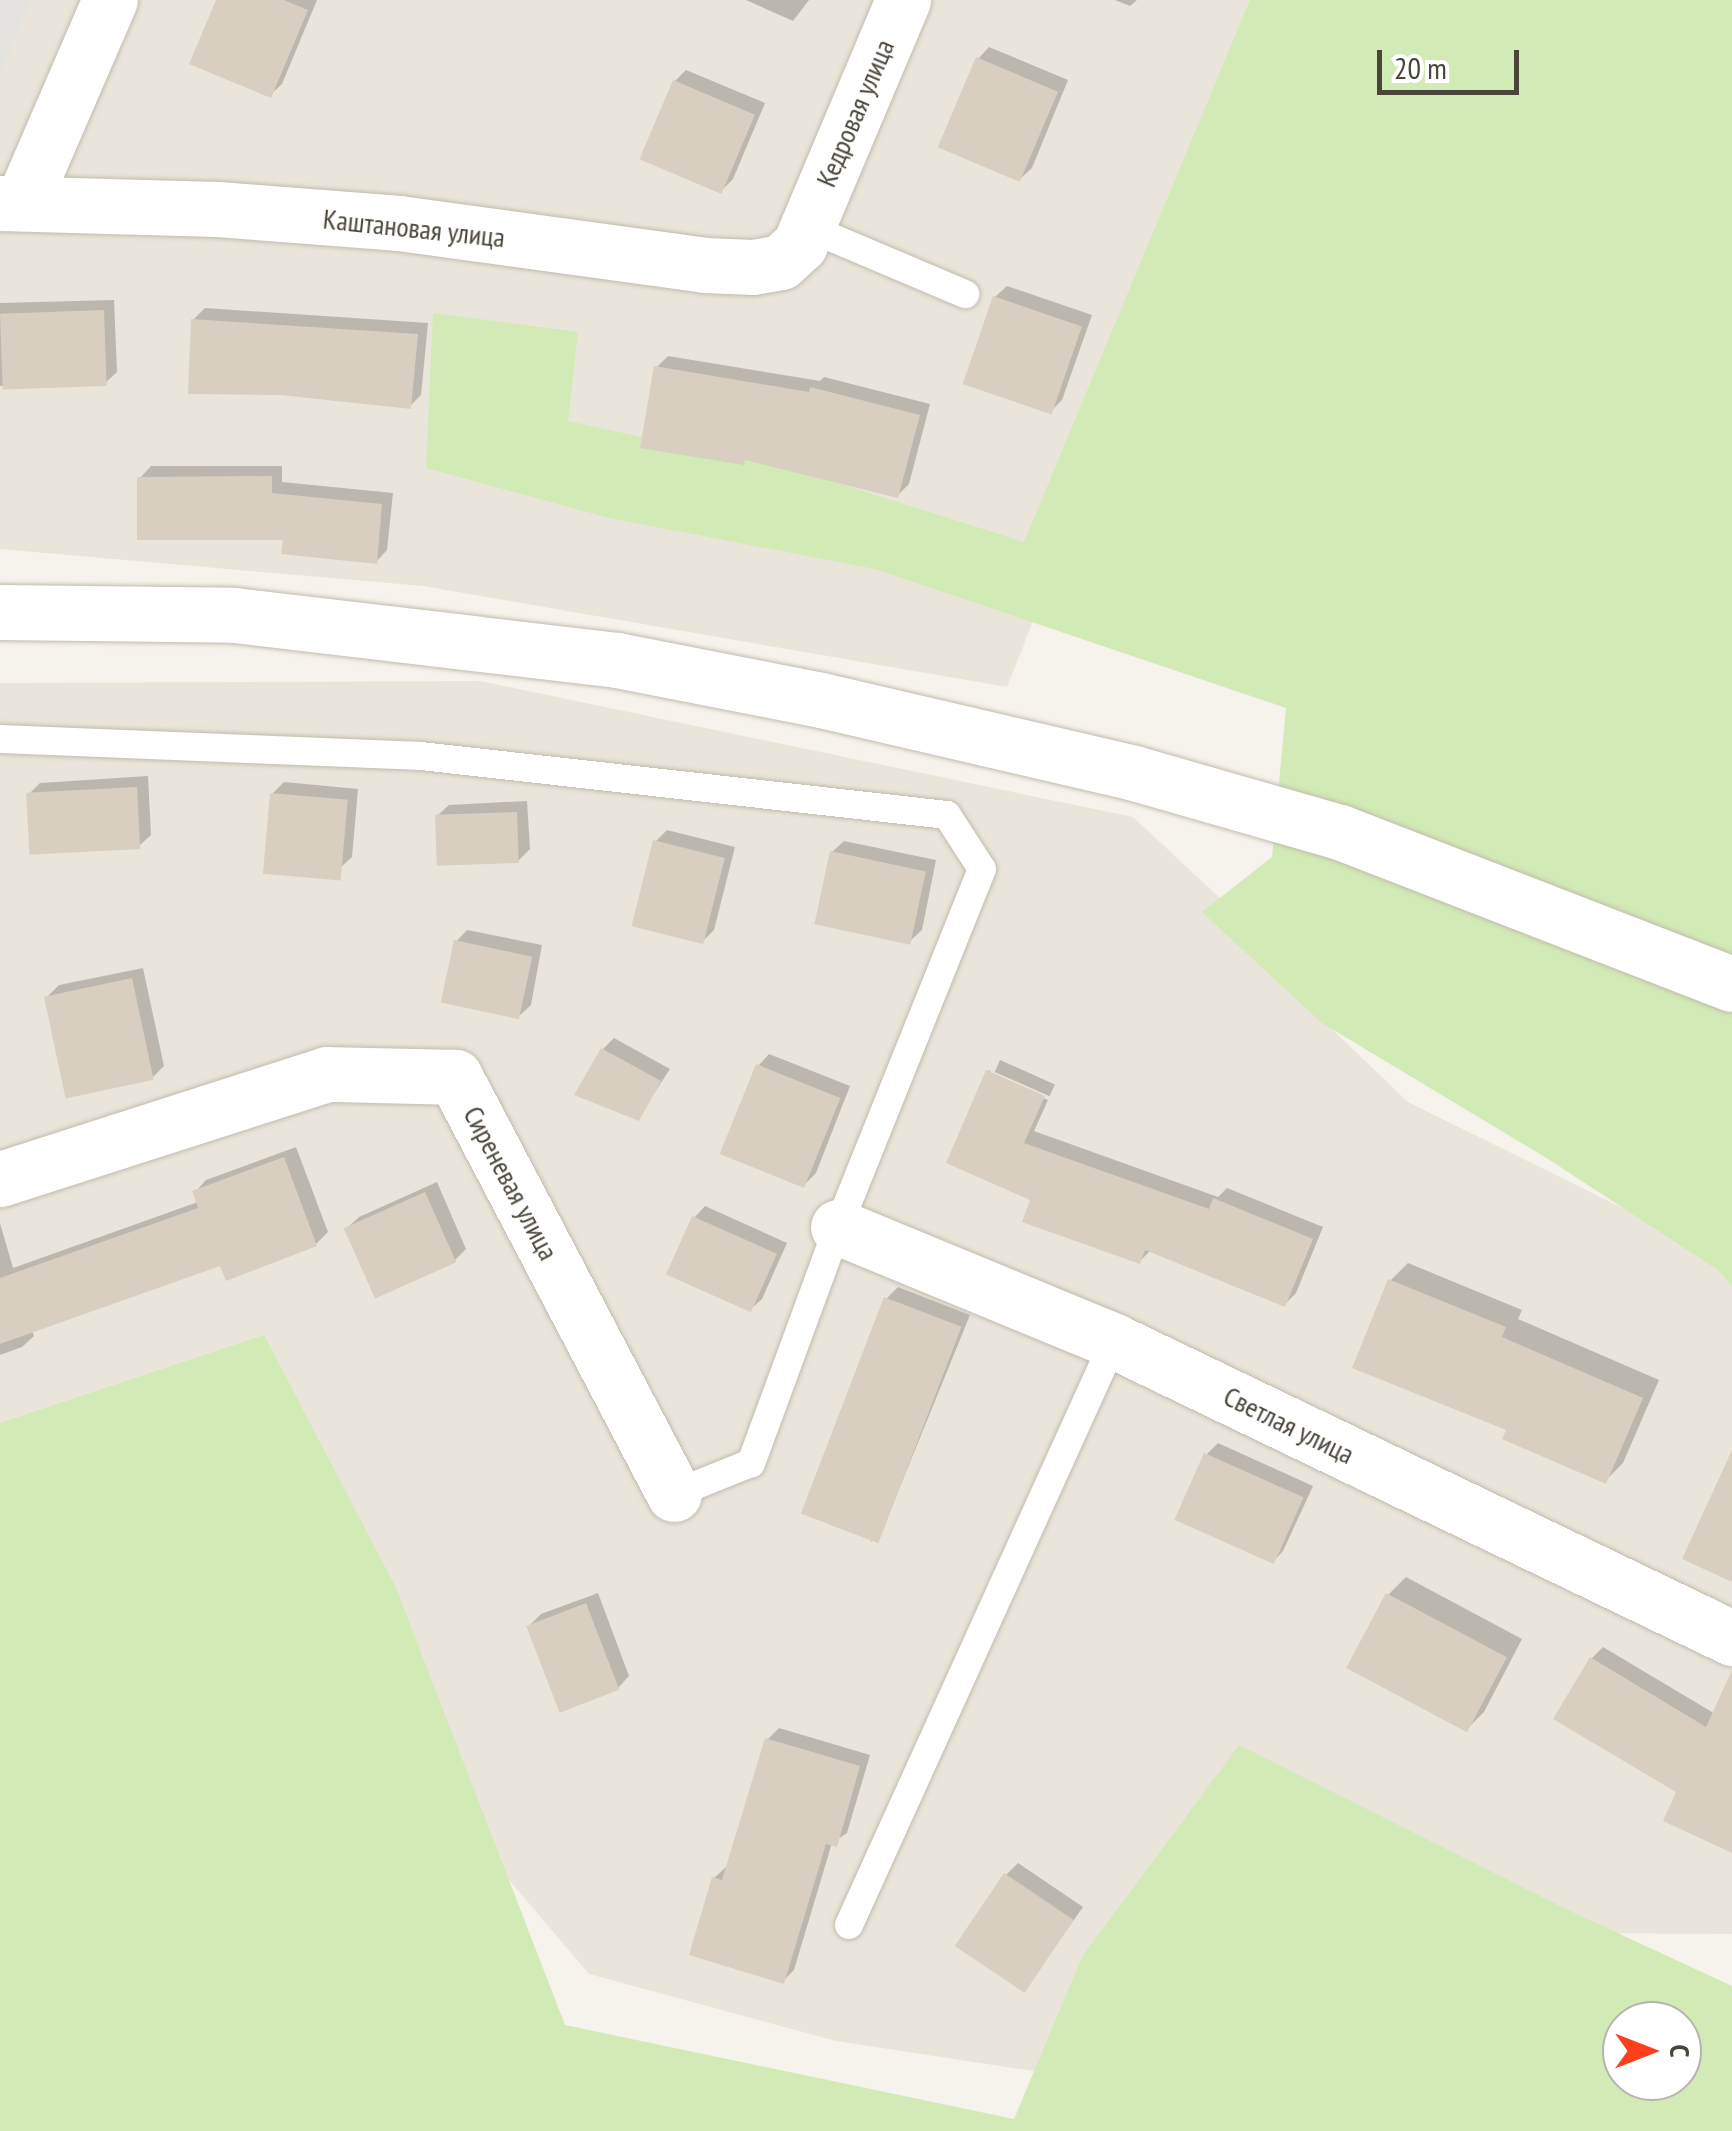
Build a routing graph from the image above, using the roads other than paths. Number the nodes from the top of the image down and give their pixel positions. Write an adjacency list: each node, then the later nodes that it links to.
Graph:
1 (110, 0): 3 (street)
2 (903, 0): 4 (street, Кедровая улица)
3 (11, 203): 4 (street, Каштановая улица)
4 (807, 227): 5 (lane)
5 (965, 294)
6 (0, 612): 8 (street)
7 (0, 739): 10 (lane)
8 (1732, 984)
9 (0, 1179): 12 (street, Сиреневая улица)
10 (838, 1227): 11 (street, Светлая улица); 12 (lane)
11 (1114, 1341): 13 (street, Светлая улица); 14 (lane)
12 (674, 1494)
13 (1732, 1638)
14 (849, 1925)

